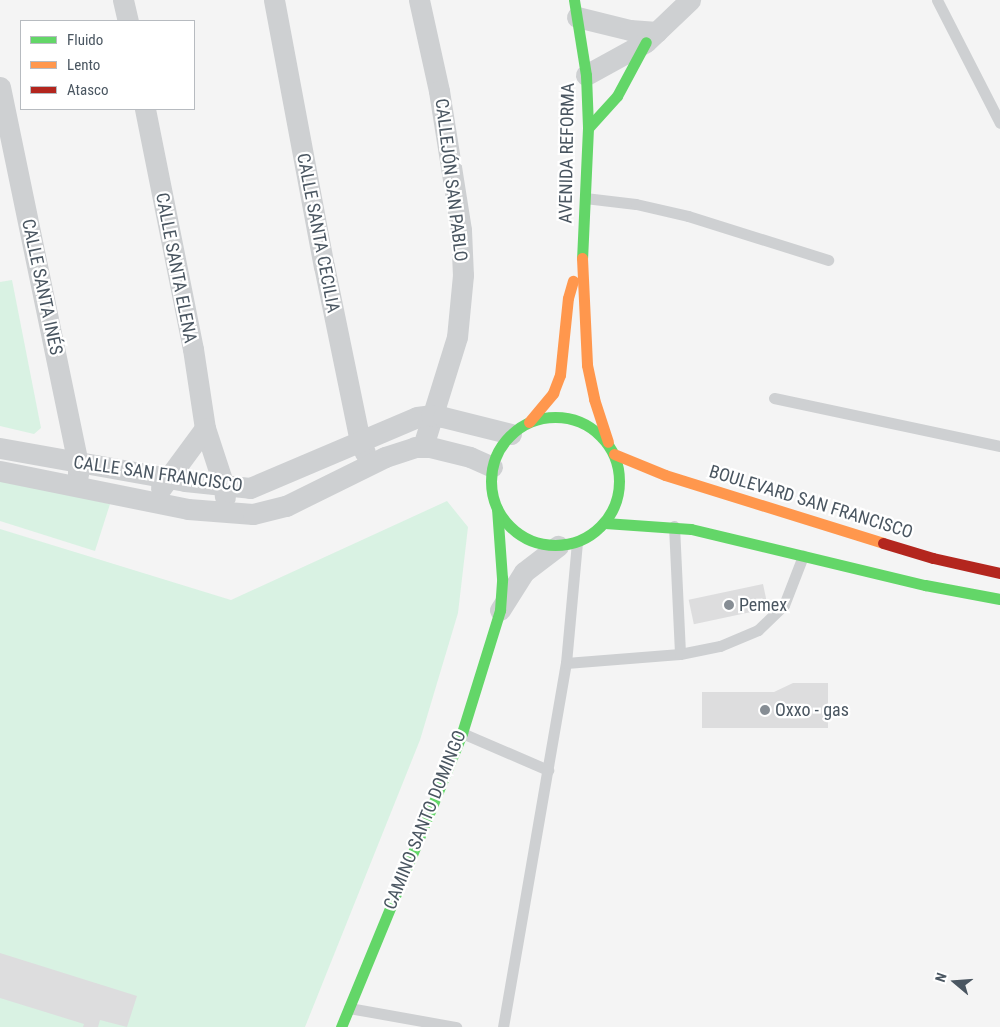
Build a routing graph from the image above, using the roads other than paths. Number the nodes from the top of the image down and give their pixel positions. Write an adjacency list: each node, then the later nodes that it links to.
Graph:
1 (123, 0): 7 (street)
2 (274, 0): 22 (street, CALLE SANTA CECILIA)
3 (419, 0): 18 (street, CALLEJÓN SAN PABLO)
4 (690, 0): 8 (street)
5 (937, 0): 12 (lane)
6 (575, 8): 8 (street); 9 (street, AVENIDA REFORMA)
7 (128, 20)
8 (652, 37): 9 (street); 13 (street)
9 (586, 75): 13 (street, AVENIDA REFORMA)
10 (0, 87): 28 (street, CALLE SANTA INÉS)
11 (145, 110): 20 (street, CALLE SANTA ELENA)
12 (1000, 123)
13 (588, 128): 14 (street, AVENIDA REFORMA)
14 (585, 198): 15 (street, AVENIDA REFORMA); 16 (lane)
15 (582, 248): 19 (street, AVENIDA REFORMA); 23 (street, AVENIDA REFORMA)
16 (828, 260)
17 (774, 398): 25 (lane)
18 (431, 415): 21 (street, CALLE SAN FRANCISCO); 22 (street, CALLE SAN FRANCISCO); 24 (street, CALLEJÓN SAN PABLO)
19 (528, 422): 21 (street); 23 (street)
20 (205, 428): 32 (street); 33 (street, CALLE SANTA ELENA)
21 (510, 434): 30 (street)
22 (360, 441): 29 (street, CALLE SANTA CECILIA); 33 (street, CALLE SAN FRANCISCO)
23 (608, 442): 27 (street)
24 (423, 446): 29 (street, CALLE SAN FRANCISCO); 30 (street, CALLE SAN FRANCISCO)
25 (1000, 446)
26 (0, 448): 28 (street, CALLE SAN FRANCISCO)
27 (614, 454): 38 (street); 42 (street, BOULEVARD SAN FRANCISCO)
28 (78, 462): 32 (street, CALLE SAN FRANCISCO); 34 (street, CALLE SANTA INÉS)
29 (370, 464): 37 (street, CALLE SAN FRANCISCO)
30 (492, 467): 36 (street)
31 (0, 471): 34 (street, CALLE SAN FRANCISCO)
32 (167, 478): 33 (street, CALLE SAN FRANCISCO); 35 (street)
33 (224, 486): 37 (street, CALLE SANTA ELENA)
34 (78, 488): 35 (street, CALLE SAN FRANCISCO)
35 (153, 503): 37 (street, CALLE SAN FRANCISCO)
36 (497, 509): 40 (street); 44 (street, CAMINO SANTO DOMINGO)
37 (227, 514)
38 (605, 522): 39 (street); 40 (street)
39 (674, 526): 41 (street); 45 (lane)
40 (568, 544): 44 (street, CAMINO SANTO DOMINGO); 46 (lane)
41 (804, 555): 43 (street); 45 (lane)
42 (1000, 573)
43 (1000, 599)
44 (500, 610): 47 (street, CAMINO SANTO DOMINGO)
45 (680, 654): 46 (lane)
46 (566, 663): 48 (lane)
47 (462, 733): 48 (lane); 49 (street, CAMINO SANTO DOMINGO)
48 (548, 770): 52 (lane)
49 (349, 1008): 50 (street, CAMINO SANTO DOMINGO); 51 (lane)
50 (341, 1027)
51 (456, 1027)
52 (504, 1027)

